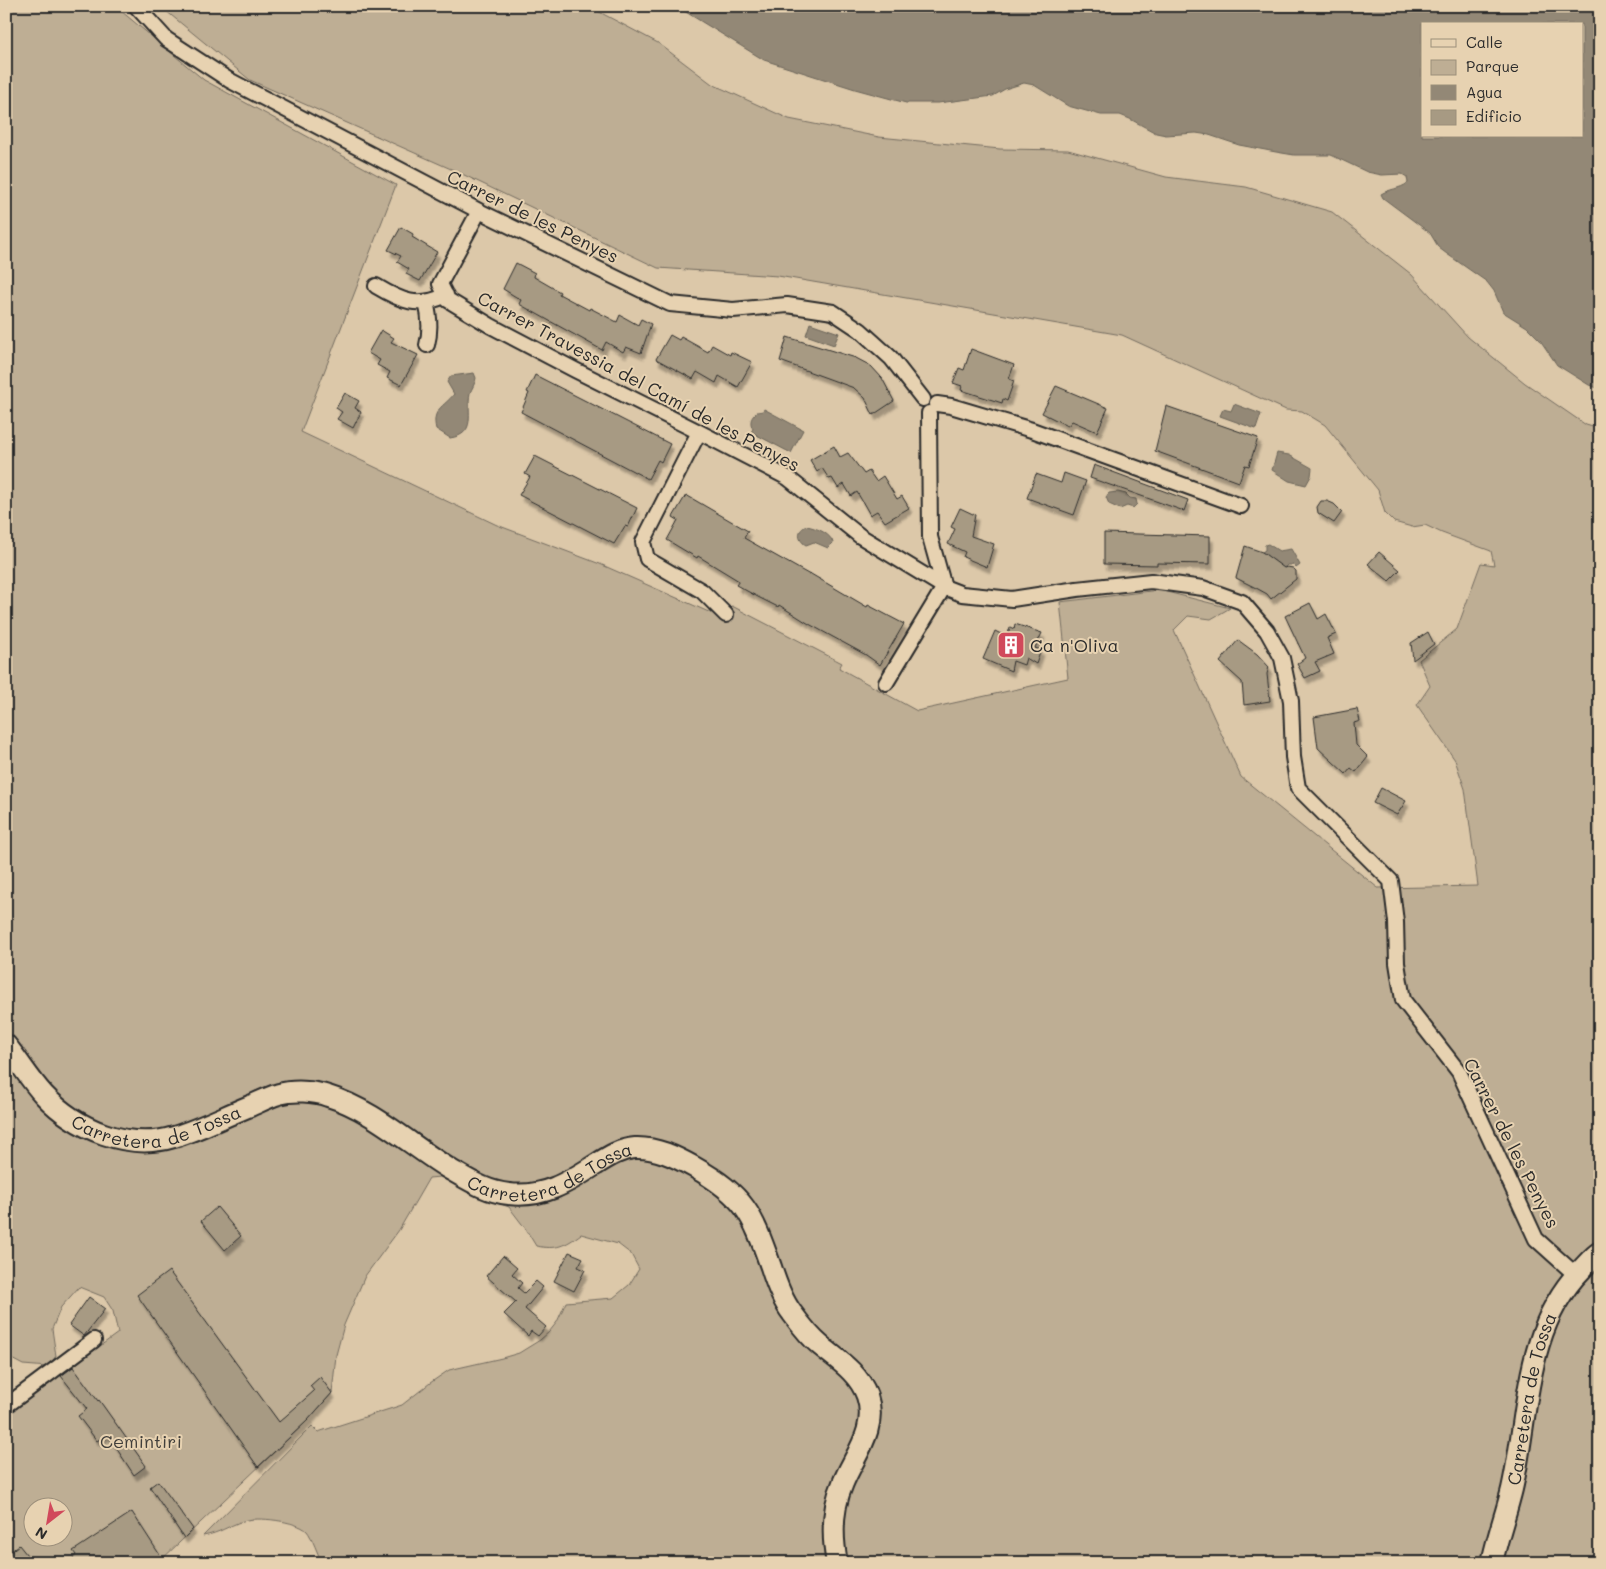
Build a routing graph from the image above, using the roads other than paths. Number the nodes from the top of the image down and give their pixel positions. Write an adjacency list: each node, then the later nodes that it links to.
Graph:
1 (136, 6): 2 (street, Carrer de les Penyes)
2 (479, 211): 4 (street); 7 (street, Carrer de les Penyes)
3 (376, 286): 5 (street)
4 (446, 295): 5 (street); 8 (street, Carrer Travessia del Camí de les Penyes)
5 (426, 302): 6 (street)
6 (427, 345)
7 (930, 405): 9 (street); 10 (street)
8 (700, 432): 10 (street, Carrer Travessia del Camí de les Penyes); 11 (street)
9 (1241, 506)
10 (944, 587): 12 (street); 15 (street, Carrer de les Penyes)
11 (726, 615)
12 (886, 683)
13 (6, 1045): 18 (main road, Carretera de Tossa)
14 (1600, 1252): 15 (main road, Carretera de Tossa)
15 (1576, 1275): 19 (main road, Carretera de Tossa)
16 (94, 1340): 17 (street)
17 (6, 1406)
18 (837, 1563)
19 (1492, 1563)

